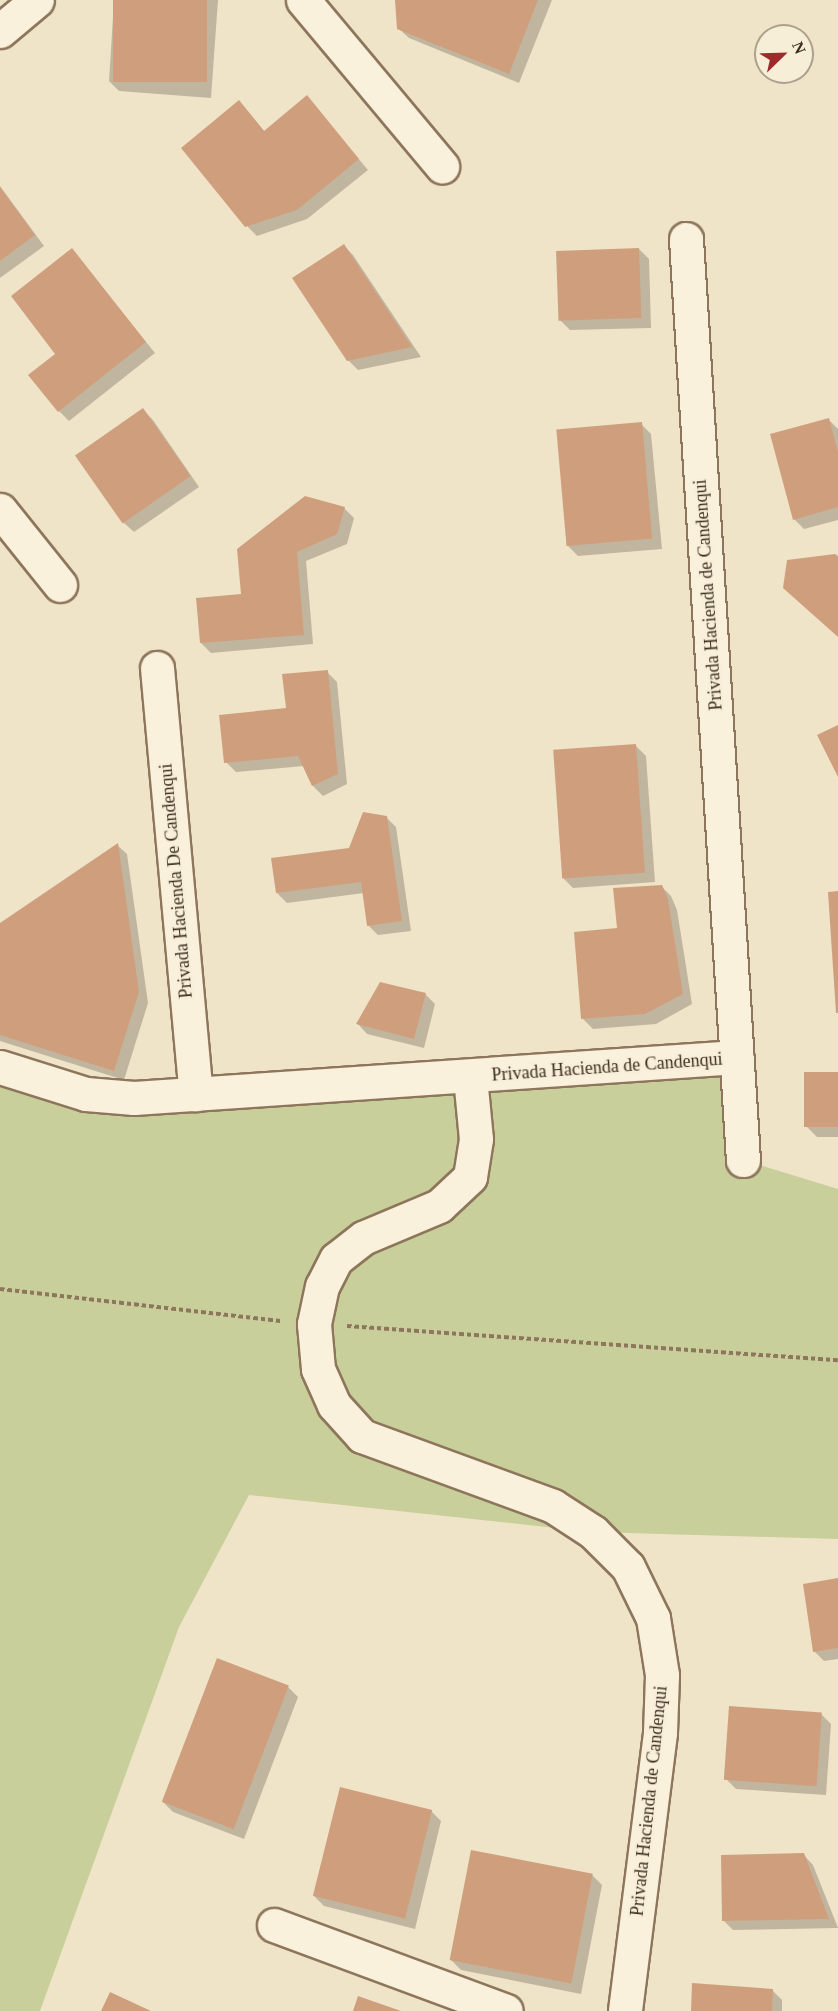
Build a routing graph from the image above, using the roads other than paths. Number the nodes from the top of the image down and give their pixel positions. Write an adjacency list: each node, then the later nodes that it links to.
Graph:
1 (37, 0): 3 (street)
2 (303, 0): 4 (street)
3 (0, 31)
4 (442, 166)
5 (686, 239): 9 (street, Privada Hacienda de Candenqui)
6 (0, 510): 7 (street)
7 (60, 585)
8 (157, 668): 12 (street, Privada Hacienda De Candenqui)
9 (737, 1057): 11 (street, Privada Hacienda de Candenqui); 13 (street)
10 (0, 1067): 12 (street, Privada Hacienda De Candenqui)
11 (470, 1077): 12 (street, Privada Hacienda De Candenqui); 16 (street, Privada Hacienda de Candenqui)
12 (196, 1094)
13 (743, 1160)
14 (274, 1924): 15 (street)
15 (506, 2011)
16 (625, 2011)

